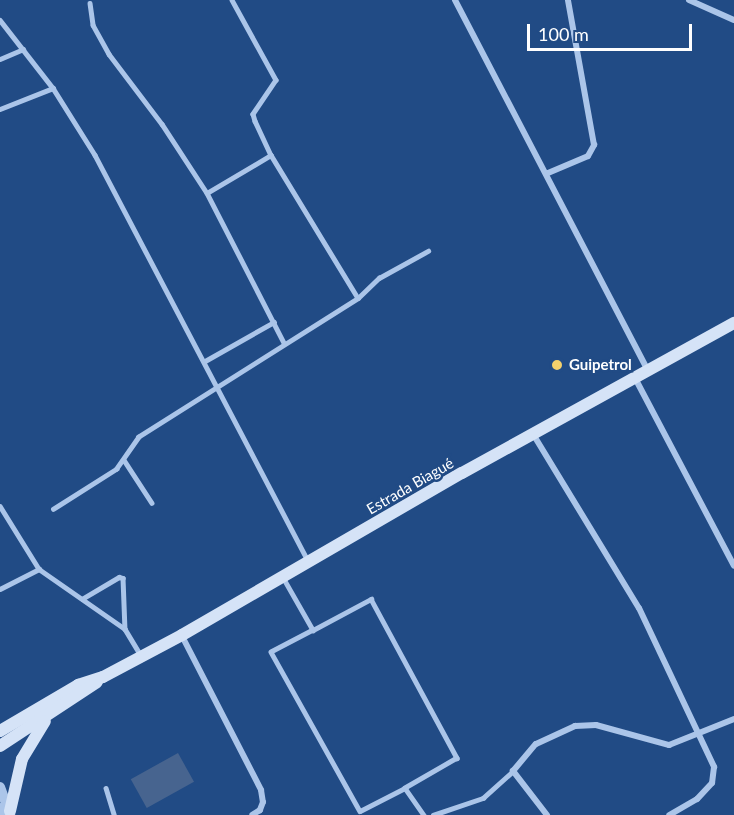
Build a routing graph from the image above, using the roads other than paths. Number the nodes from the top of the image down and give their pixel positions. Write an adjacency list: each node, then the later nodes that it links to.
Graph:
1 (232, 0): 12 (lane)
2 (455, 0): 13 (street)
3 (568, 0): 13 (street)
4 (689, 0): 7 (street)
5 (90, 3): 14 (lane)
6 (0, 20): 8 (lane)
7 (734, 20)
8 (22, 49): 9 (lane); 10 (lane)
9 (0, 59)
10 (53, 88): 11 (lane); 20 (lane)
11 (0, 109)
12 (271, 155): 14 (lane); 16 (lane)
13 (549, 173): 21 (street)
14 (207, 194): 17 (lane)
15 (428, 251): 16 (lane)
16 (358, 298): 19 (lane)
17 (274, 322): 19 (lane); 20 (lane)
18 (734, 323): 21 (main road, Estrada Biagué)
19 (284, 343): 23 (lane)
20 (205, 362): 23 (lane)
21 (647, 369): 22 (main road, Estrada Biagué)
22 (634, 376): 24 (main road, Estrada Biagué); 30 (street)
23 (218, 385): 25 (lane); 29 (lane)
24 (532, 433): 29 (main road, Estrada Biagué); 43 (street)
25 (124, 460): 26 (lane); 28 (lane)
26 (152, 503)
27 (0, 506): 31 (lane)
28 (53, 509)
29 (308, 561): 32 (main road, Estrada Biagué)
30 (734, 566)
31 (39, 569): 33 (lane); 34 (lane)
32 (282, 576): 36 (lane); 37 (main road, Estrada Biagué)
33 (0, 589)
34 (82, 599): 35 (lane); 35 (lane)
35 (125, 629): 38 (lane)
36 (313, 630): 48 (lane); 48 (lane)
37 (182, 635): 38 (main road, Estrada Biagué); 51 (street)
38 (141, 656): 39 (main road, Estrada Biagué)
39 (103, 677): 40 (main road, Estrada Biagué); 42 (main road, Estrada Biagué)
40 (47, 718): 44 (main road, Estrada Biagué); 49 (main road)
41 (734, 719): 43 (street)
42 (0, 730)
43 (701, 732): 45 (street); 55 (street)
44 (0, 746)
45 (513, 771): 53 (lane); 54 (street)
46 (0, 787): 49 (street)
47 (106, 788): 50 (lane)
48 (405, 788): 52 (lane)
49 (6, 812)
50 (114, 815)
51 (252, 815)
52 (424, 815)
53 (433, 815)
54 (547, 815)
55 (669, 815)

